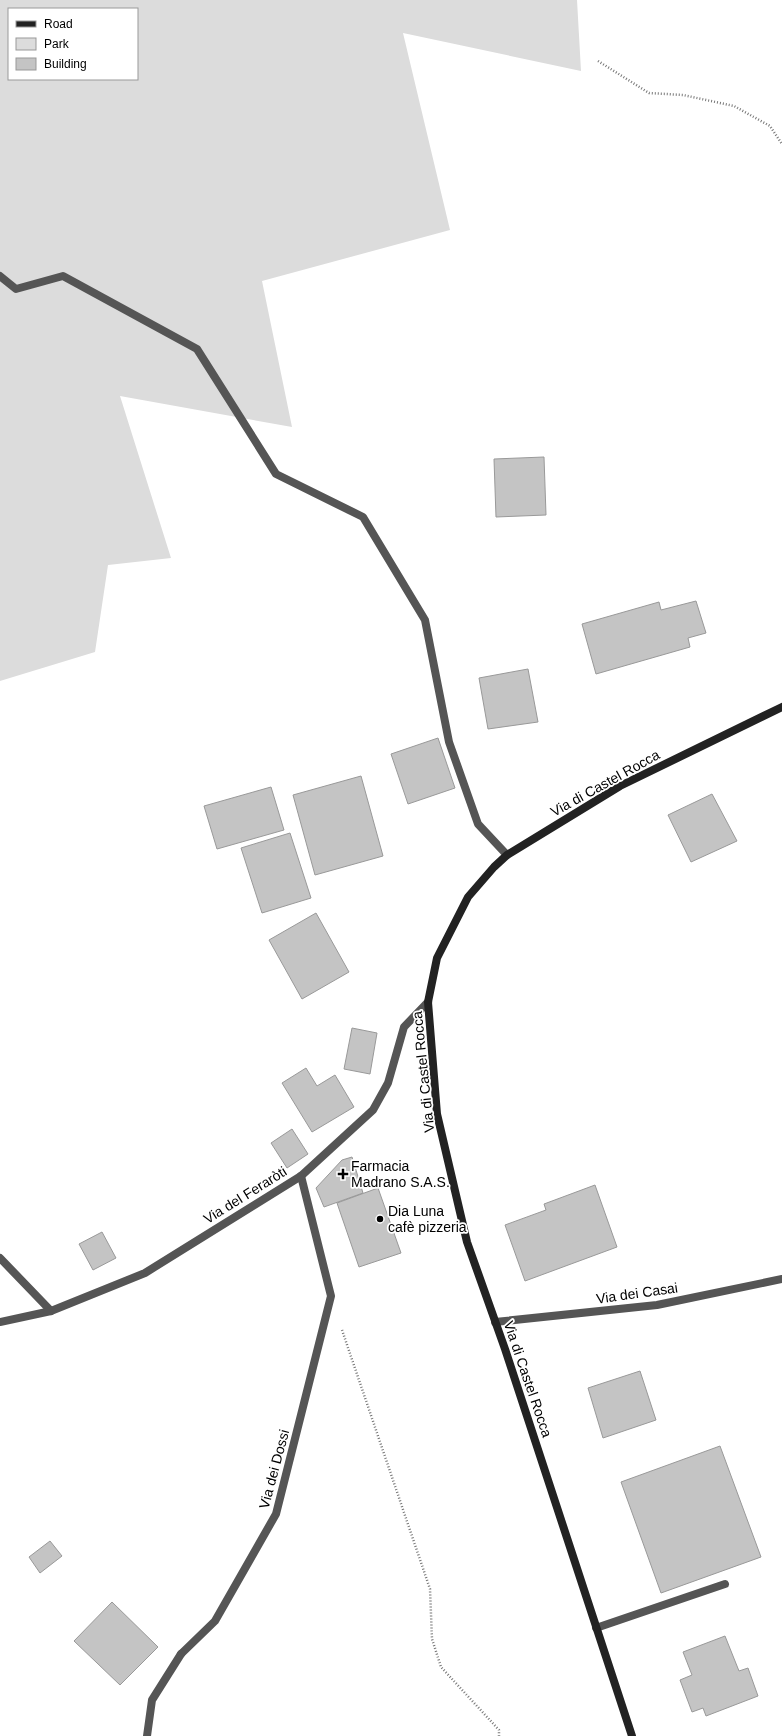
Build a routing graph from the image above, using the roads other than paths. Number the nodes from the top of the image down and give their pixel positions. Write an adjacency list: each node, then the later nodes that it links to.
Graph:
1 (0, 276): 3 (street)
2 (782, 707): 3 (main road, Via di Castel Rocca)
3 (507, 855): 4 (main road, Via di Castel Rocca)
4 (428, 1002): 5 (street, Via del Feraròti); 10 (main road, Via di Castel Rocca)
5 (301, 1176): 8 (street, Via del Feraròti); 13 (street, Via dei Dossi)
6 (0, 1258): 8 (street)
7 (782, 1279): 10 (street, Via dei Casai)
8 (51, 1312): 9 (street, Via del Feraròti)
9 (0, 1322)
10 (495, 1322): 12 (main road, Via di Castel Rocca)
11 (725, 1584): 12 (street)
12 (596, 1628): 14 (main road, Via di Castel Rocca)
13 (147, 1736)
14 (632, 1736)

